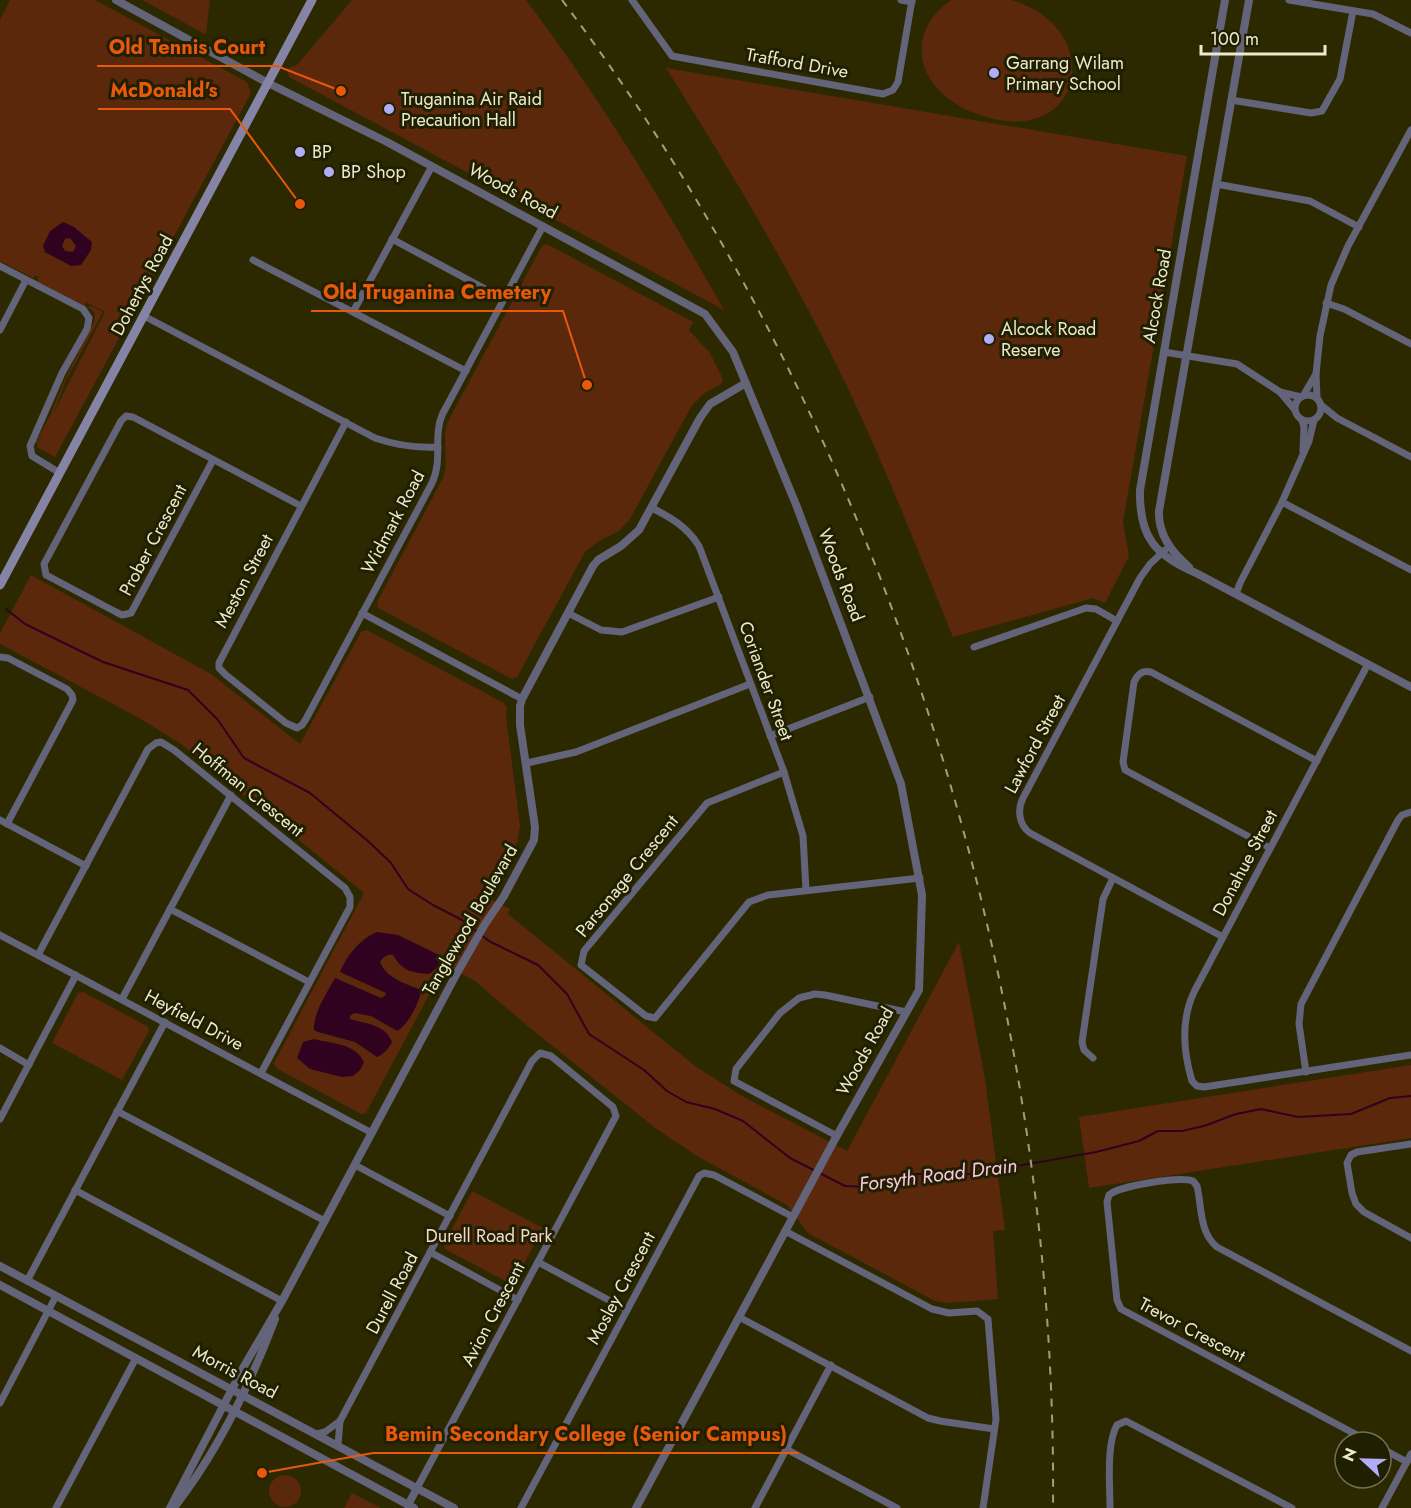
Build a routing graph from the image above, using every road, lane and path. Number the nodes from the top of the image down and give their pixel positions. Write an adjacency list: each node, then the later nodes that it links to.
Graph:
1 (116, 0): 11 (street, Woods Road)
2 (312, 0): 11 (main road, Dohertys Road)
3 (632, 0): 8 (street, Trafford Drive)
4 (901, 0): 8 (street)
5 (1226, 0): 28 (street, Alcock Road)
6 (1249, 0): 12 (street, Alcock Road)
7 (1289, 0): 9 (street)
8 (912, 1)
9 (1353, 11): 10 (street); 12 (street)
10 (1411, 33)
11 (268, 83): 14 (street, Woods Road); 25 (main road, Dohertys Road)
12 (1231, 99): 15 (street, Alcock Road)
13 (1411, 129): 17 (street)
14 (432, 166): 16 (street, Woods Road); 18 (street)
15 (1216, 184): 17 (street); 29 (street, Alcock Road)
16 (543, 226): 22 (street, Widmark Road); 32 (street, Woods Road)
17 (1359, 227): 23 (street)
18 (392, 239): 22 (street); 24 (street)
19 (253, 260): 24 (street)
20 (0, 266): 21 (street)
21 (26, 280): 26 (street); 45 (street)
22 (504, 299): 30 (street, Widmark Road)
23 (1326, 303): 27 (street); 31 (street)
24 (353, 312): 30 (street)
25 (144, 316): 40 (street); 45 (main road, Dohertys Road)
26 (0, 330)
27 (1411, 343)
28 (1164, 352): 29 (street); 50 (street, Alcock Road)
29 (1186, 356): 33 (street); 49 (street, Alcock Road)
30 (465, 371): 41 (street, Widmark Road)
31 (1316, 374): 34 (street); 35 (street)
32 (746, 383): 48 (street, Tanglewood Boulevard); 64 (street, Woods Road)
33 (1280, 392): 34 (street); 36 (street)
34 (1302, 397): 35 (street); 36 (street)
35 (1319, 402): 37 (street); 38 (street)
36 (1295, 410): 39 (street)
37 (1338, 418): 38 (street); 43 (street)
38 (1315, 419): 39 (street); 42 (street)
39 (1302, 420): 42 (street)
40 (346, 422): 41 (street); 47 (street, Meston Street)
41 (438, 447): 57 (street, Widmark Road)
42 (1303, 454): 46 (street)
43 (1411, 457)
44 (213, 460): 44 (street, Prober Crescent); 47 (street)
45 (60, 473): 53 (main road, Dohertys Road)
46 (1282, 502): 51 (street); 54 (street)
47 (301, 506): 66 (street, Meston Street)
48 (652, 508): 55 (street, Coriander Street); 56 (street, Tanglewood Boulevard)
49 (1169, 546): 50 (street, Lawford Street); 52 (street, Alcock Road)
50 (1161, 553): 52 (street, Alcock Road); 58 (street, Lawford Street)
51 (1411, 570)
52 (1196, 573): 54 (street, Alcock Road)
53 (0, 585)
54 (1236, 594): 61 (street, Alcock Road)
55 (719, 597): 56 (street); 62 (street, Coriander Street)
56 (568, 613): 65 (street, Tanglewood Boulevard)
57 (362, 614): 65 (street); 66 (street, Widmark Road)
58 (1117, 621): 59 (street); 76 (street, Lawford Street)
59 (975, 647)
60 (0, 657): 73 (street)
61 (1368, 664): 63 (street, Alcock Road); 68 (street, Donahue Street)
62 (750, 684): 67 (street, Coriander Street); 69 (street)
63 (1411, 687)
64 (870, 697): 67 (street); 77 (street, Woods Road)
65 (522, 699): 69 (street, Tanglewood Boulevard)
66 (297, 728)
67 (770, 736): 70 (street, Coriander Street)
68 (1317, 760): 74 (street, Donahue Street); 74 (street)
69 (526, 764): 97 (street, Tanglewood Boulevard)
70 (783, 772): 78 (street, Coriander Street); 78 (street, Parsonage Crescent)
71 (231, 795): 75 (street, Hoffman Crescent); 79 (street); 84 (street, Hoffman Crescent)
72 (1411, 812): 93 (street)
73 (4, 822): 75 (street)
74 (1270, 848): 81 (street, Donahue Street)
75 (86, 866): 82 (street, Hoffman Crescent)
76 (1113, 878): 81 (street, Lawford Street); 91 (street)
77 (920, 879): 78 (street); 86 (street, Woods Road)
78 (806, 890)
79 (170, 909): 84 (street); 85 (street)
80 (0, 934): 82 (street, Heyfield Drive)
81 (1223, 937): 93 (street, Donahue Street)
82 (38, 955): 83 (street, Heyfield Drive)
83 (76, 975): 85 (street, Heyfield Drive); 92 (street)
84 (309, 982): 94 (street, Hoffman Crescent)
85 (122, 999): 87 (street, Heyfield Drive)
86 (906, 1012): 98 (street, Woods Road); 98 (street)
87 (165, 1022): 94 (street, Heyfield Drive); 95 (street)
88 (0, 1048): 92 (street)
89 (540, 1053): 102 (street, Durell Road); 108 (street, Avion Crescent)
90 (1411, 1055): 93 (street)
91 (1092, 1058)
92 (29, 1065): 96 (street)
93 (1306, 1072)
94 (261, 1073): 97 (street, Heyfield Drive)
95 (117, 1111): 101 (street); 104 (street)
96 (0, 1119)
97 (372, 1132): 100 (street, Tanglewood Boulevard)
98 (836, 1138): 103 (street, Woods Road)
99 (1411, 1143): 106 (street)
100 (355, 1165): 102 (street); 104 (street, Tanglewood Boulevard)
101 (75, 1190): 110 (street); 114 (street)
102 (450, 1216): 107 (street, Durell Road)
103 (793, 1217): 105 (street, Woods Road); 115 (street, Mosley Crescent)
104 (325, 1221): 114 (street, Tanglewood Boulevard)
105 (785, 1231): 117 (street, Woods Road); 127 (street)
106 (1411, 1238)
107 (430, 1252): 113 (street); 126 (street, Durell Road)
108 (538, 1262): 113 (street, Avion Crescent); 115 (street)
109 (0, 1266): 110 (street, Morris Road)
110 (27, 1281): 112 (street, Morris Road)
111 (0, 1285): 116 (street, Morris Road)
112 (56, 1296): 116 (street); 121 (street, Morris Road)
113 (518, 1300): 136 (street, Avion Crescent)
114 (282, 1301): 121 (street, Tanglewood Boulevard); 122 (street, Tanglewood Boulevard)
115 (627, 1310): 141 (street, Mosley Crescent)
116 (48, 1311): 119 (street, Morris Road); 123 (street)
117 (739, 1317): 120 (street); 134 (street, Woods Road)
118 (1411, 1351): 128 (street, Trevor Crescent)
119 (136, 1358): 124 (street, Morris Road); 138 (street)
120 (831, 1365): 127 (street); 131 (street)
121 (233, 1389): 122 (street, Morris Road); 124 (street, Tanglewood Boulevard)
122 (243, 1394): 125 (street, Tanglewood Boulevard); 129 (street, Morris Road)
123 (0, 1403)
124 (224, 1405): 125 (street, Morris Road); 139 (street, Tanglewood Boulevard)
125 (235, 1411): 137 (street, Morris Road); 139 (street, Tanglewood Boulevard)
126 (340, 1421): 129 (street); 130 (street, Durell Road)
127 (994, 1429): 146 (street)
128 (1348, 1430)
129 (317, 1434): 130 (street, Morris Road)
130 (338, 1445): 136 (street, Morris Road)
131 (786, 1449): 144 (street); 145 (street)
132 (1393, 1454): 135 (street)
133 (1411, 1454): 135 (street)
134 (661, 1462): 142 (street, Woods Road); 143 (street, Woods Road)
135 (1407, 1462): 149 (street)
136 (417, 1488): 137 (street); 140 (street, Morris Road)
137 (411, 1507)
138 (56, 1508)
139 (172, 1508)
140 (454, 1508)
141 (521, 1508)
142 (636, 1508)
143 (642, 1508)
144 (755, 1508)
145 (897, 1508)
146 (983, 1508)
147 (1110, 1508): 148 (street)
148 (1292, 1508)
149 (1382, 1508)

